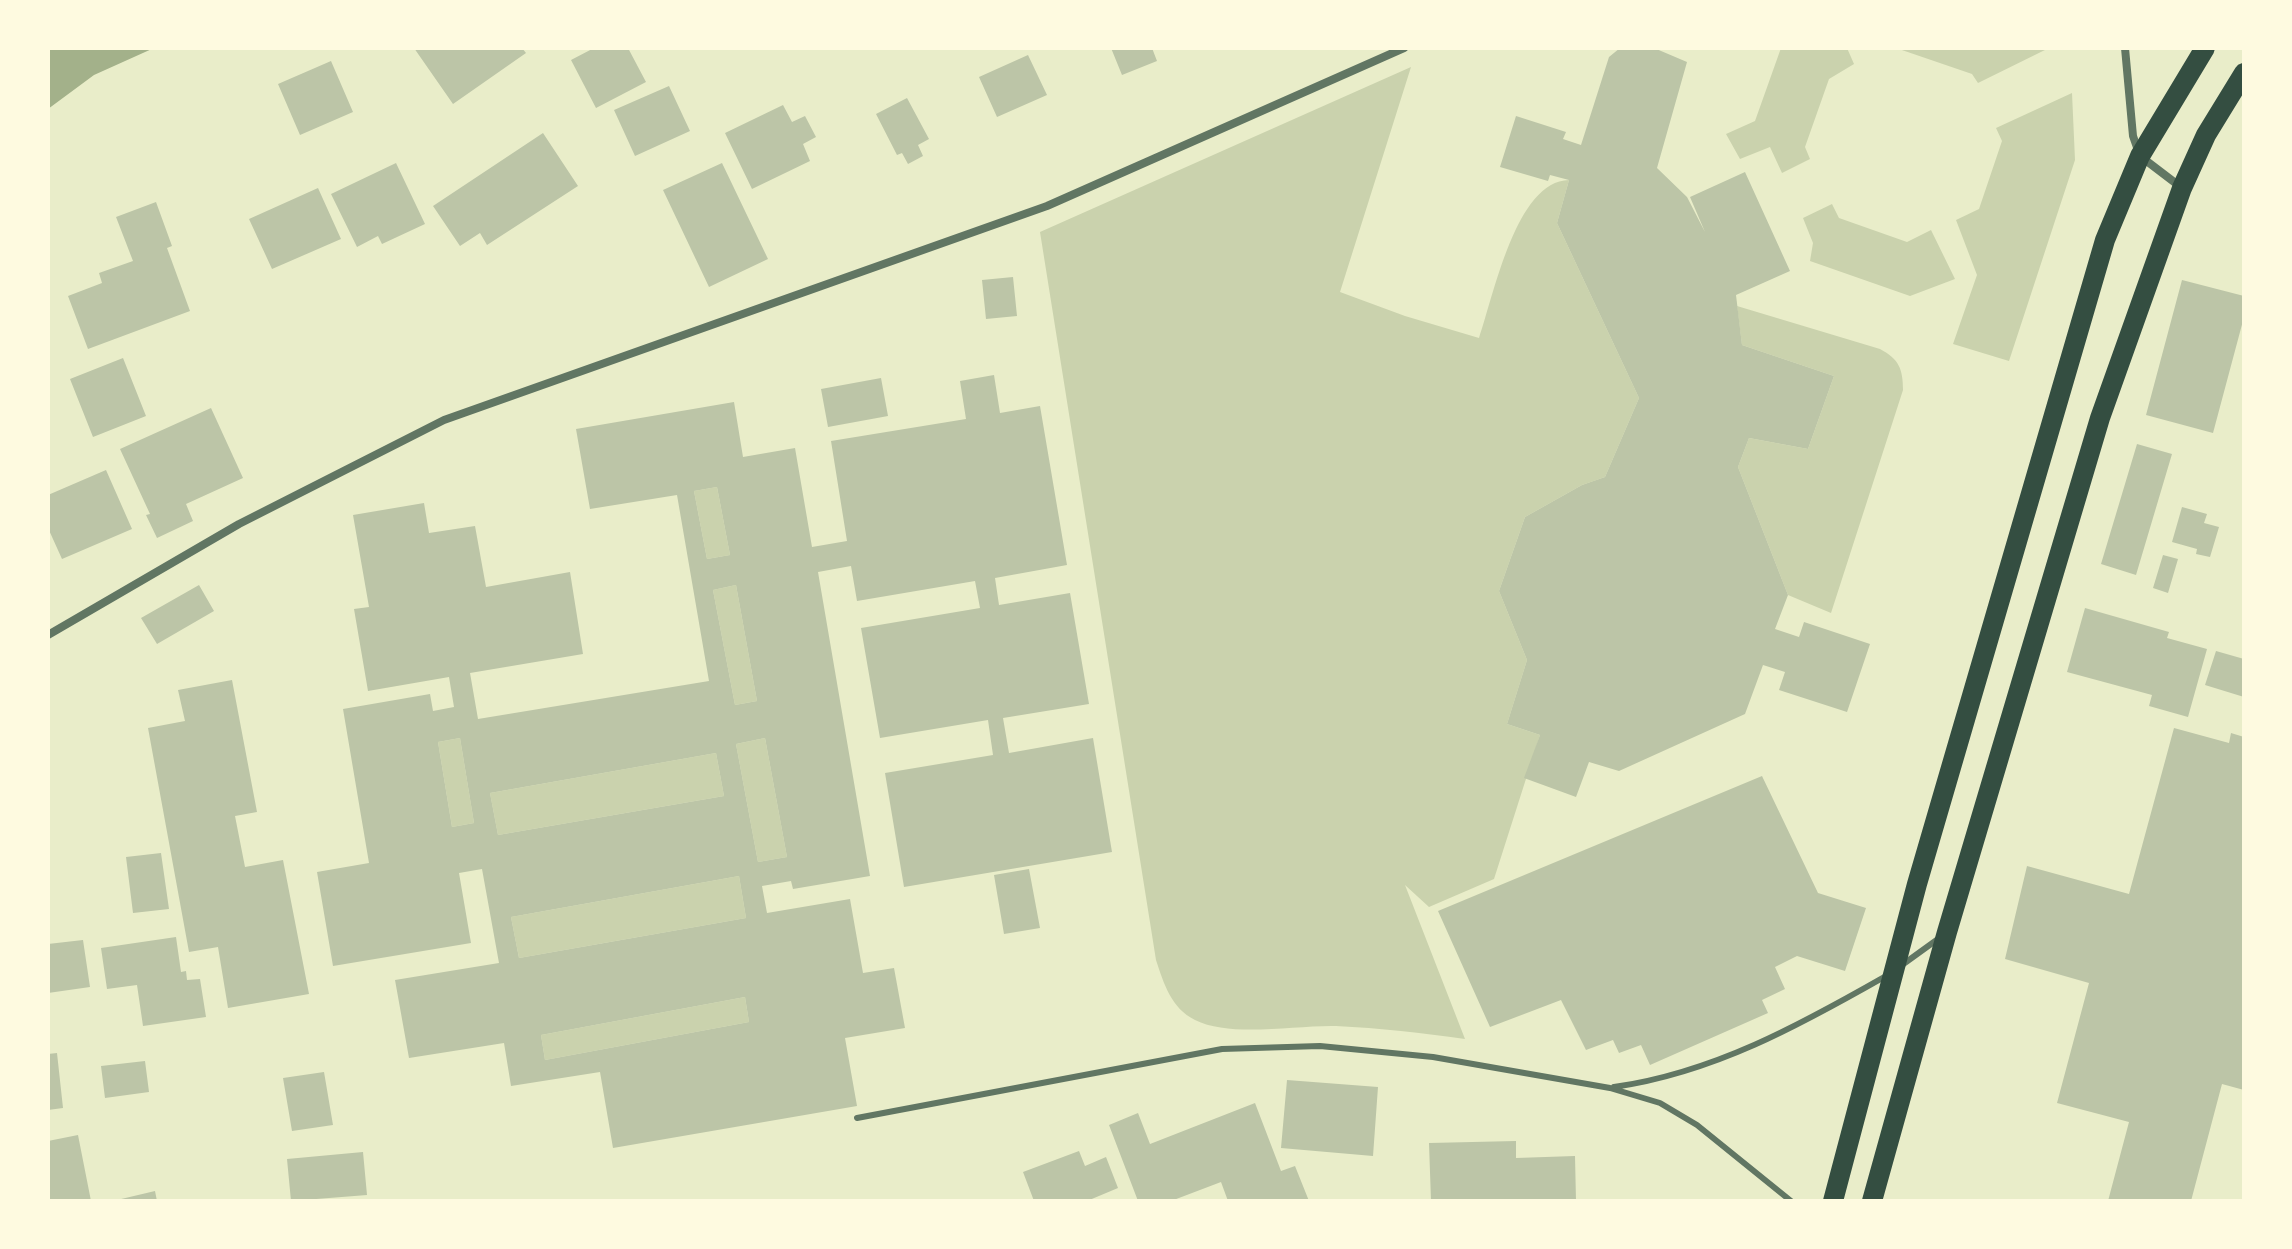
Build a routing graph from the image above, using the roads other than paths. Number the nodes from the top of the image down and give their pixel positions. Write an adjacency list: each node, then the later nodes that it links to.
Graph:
1 (1404, 48): 7 (street)
2 (2125, 48): 5 (street)
3 (2205, 48): 5 (main road)
4 (2244, 73): 6 (main road)
5 (2140, 156): 6 (street); 9 (main road)
6 (2182, 188): 8 (main road)
7 (48, 635)
8 (1947, 932): 9 (lane); 14 (main road)
9 (1894, 971): 10 (lane); 13 (main road)
10 (1610, 1088): 11 (lane); 12 (lane)
11 (857, 1118)
12 (1791, 1201)
13 (1833, 1201)
14 (1872, 1201)

